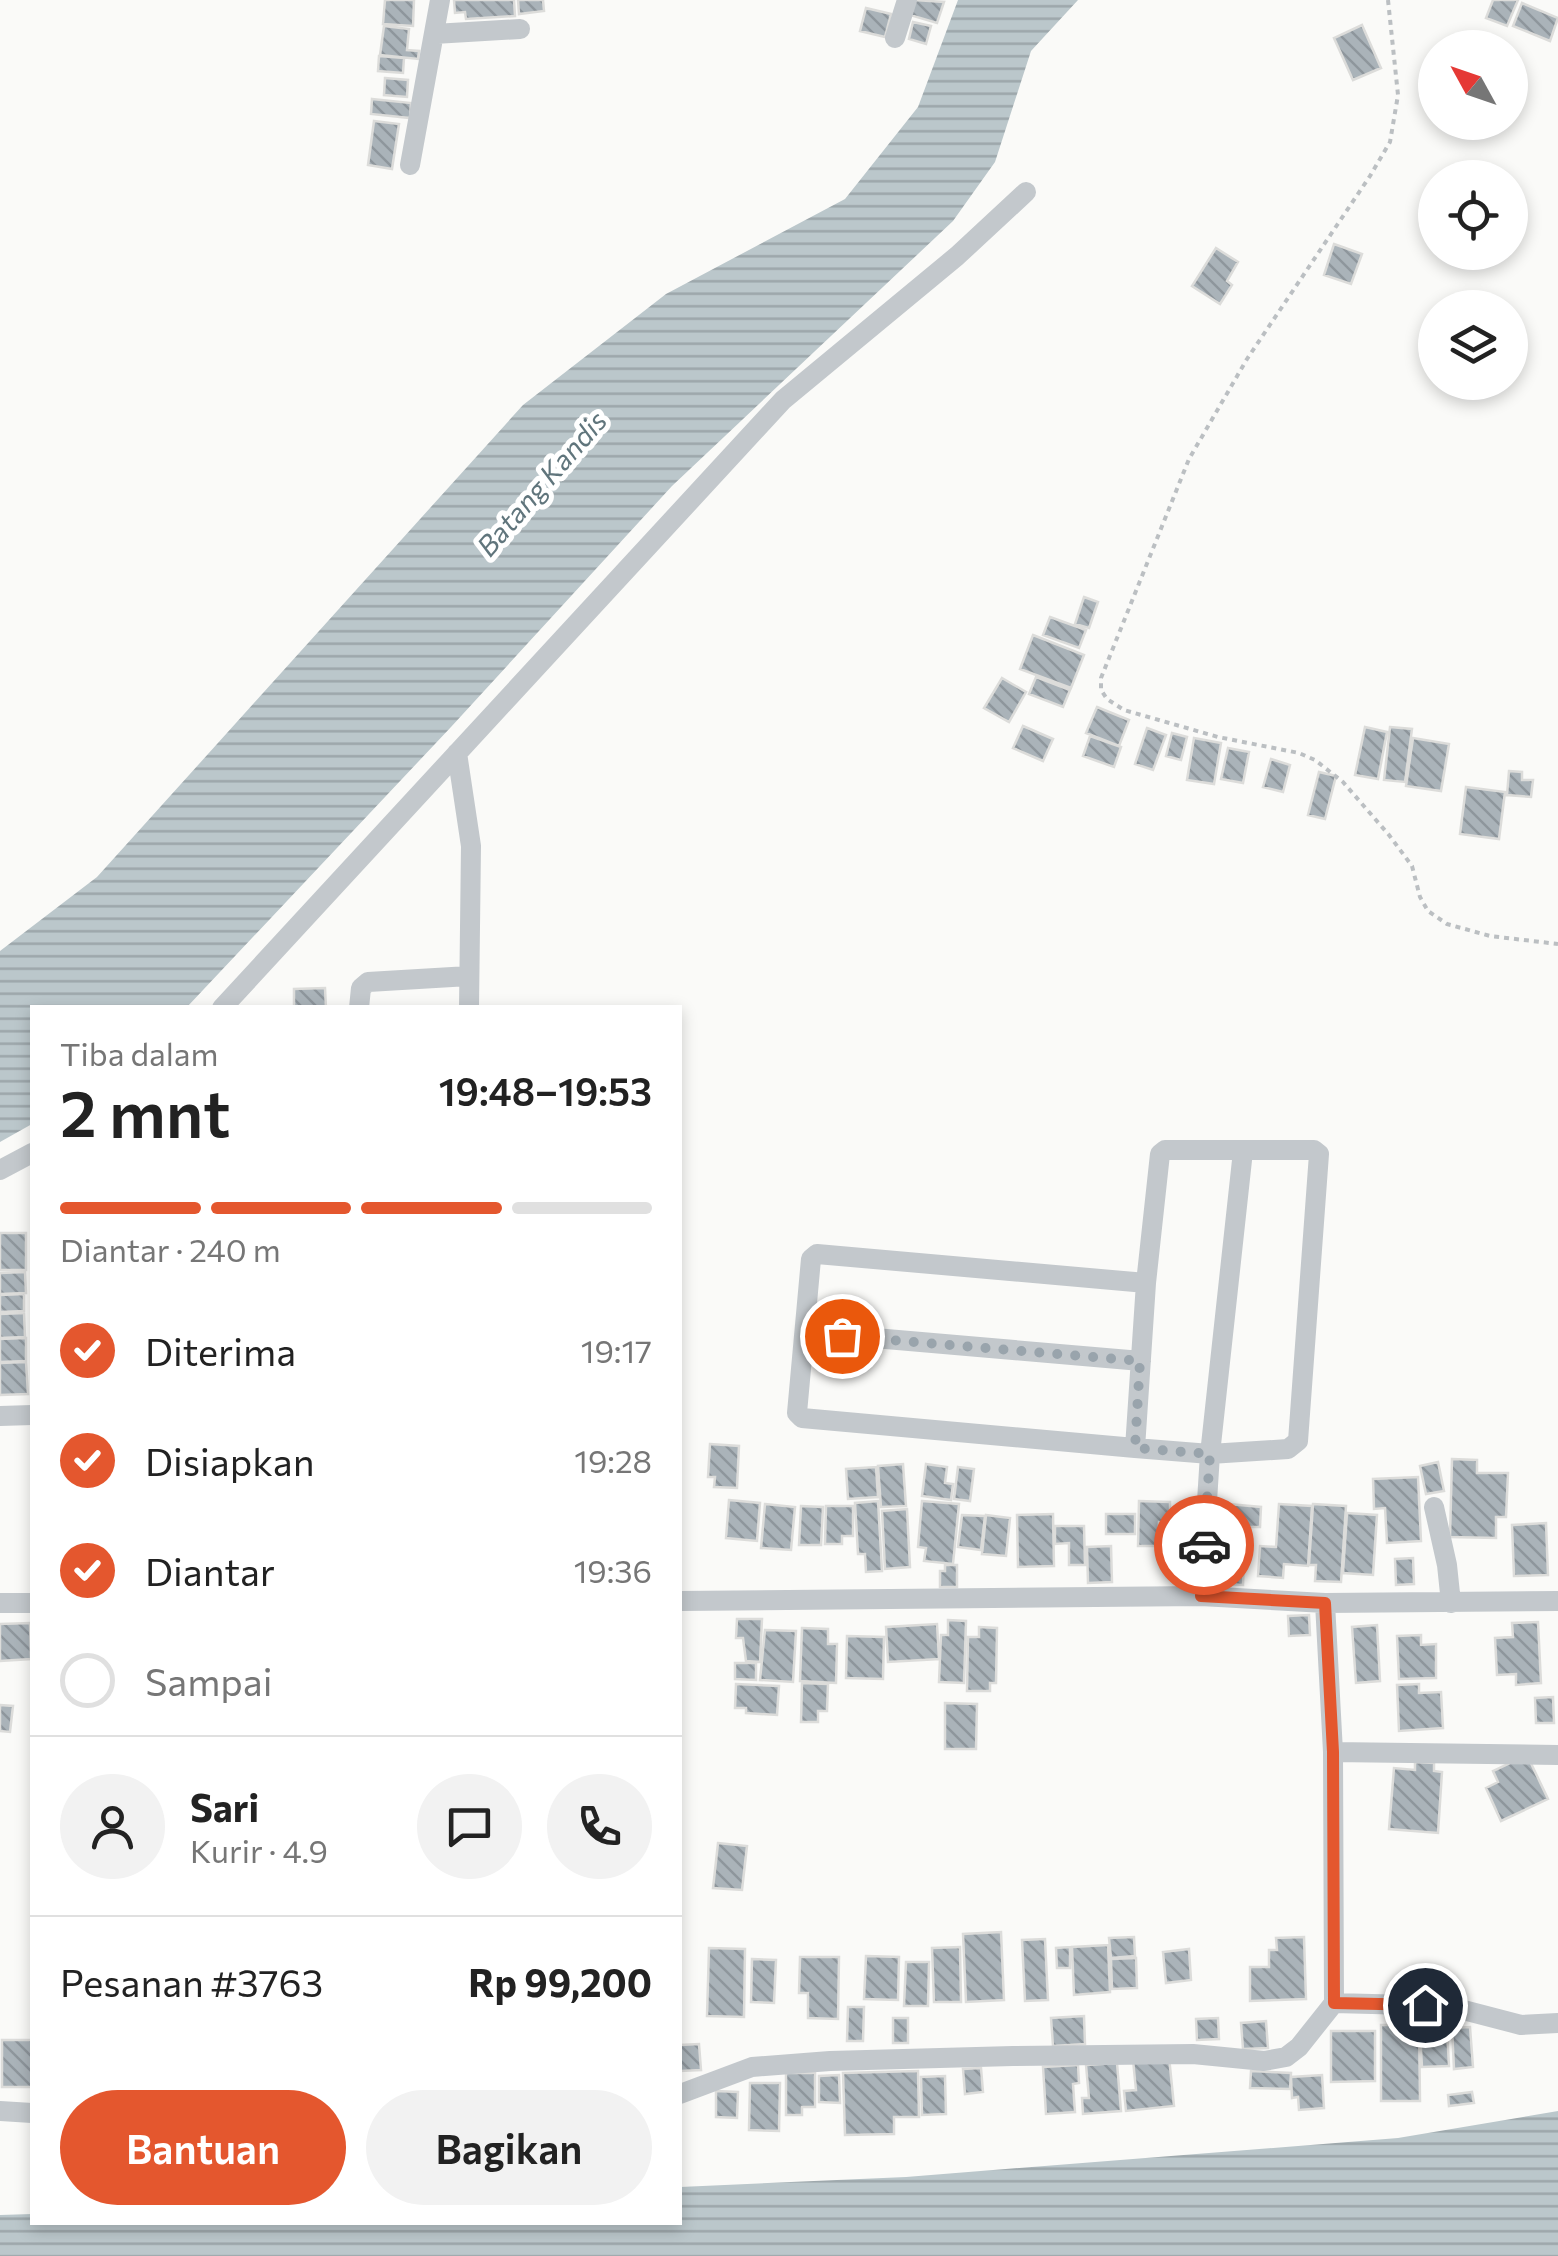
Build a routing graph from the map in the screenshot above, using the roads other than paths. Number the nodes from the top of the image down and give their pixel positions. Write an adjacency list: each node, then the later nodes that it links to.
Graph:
1 (440, 0): 4 (street)
2 (907, 0): 5 (street)
3 (520, 29): 4 (street)
4 (434, 34): 6 (street)
5 (895, 38)
6 (410, 165)
7 (1026, 192): 8 (street)
8 (457, 754): 9 (street); 10 (street)
9 (469, 976): 11 (street); 12 (street)
10 (225, 1005)
11 (359, 1005)
12 (469, 1005)
13 (1244, 1151): 16 (street); 22 (street); 22 (street)
14 (30, 1154): 15 (street)
15 (0, 1170)
16 (1146, 1283): 17 (street); 18 (street)
17 (805, 1332): 18 (street); 21 (street)
18 (1140, 1361): 21 (street)
19 (30, 1415): 20 (street)
20 (0, 1416)
21 (1135, 1448): 22 (street)
22 (1210, 1454): 24 (street)
23 (1434, 1507): 29 (street)
24 (1201, 1596): 25 (street); 28 (street)
25 (682, 1600)
26 (1558, 1600): 29 (street)
27 (0, 1603): 30 (street)
28 (1325, 1603): 29 (street); 31 (street)
29 (1451, 1603)
30 (30, 1604)
31 (1333, 1752): 32 (street); 33 (street)
32 (1558, 1755)
33 (1334, 2003): 34 (street); 35 (street)
34 (1558, 2023)
35 (682, 2093)
36 (0, 2111): 37 (street)
37 (30, 2114)

